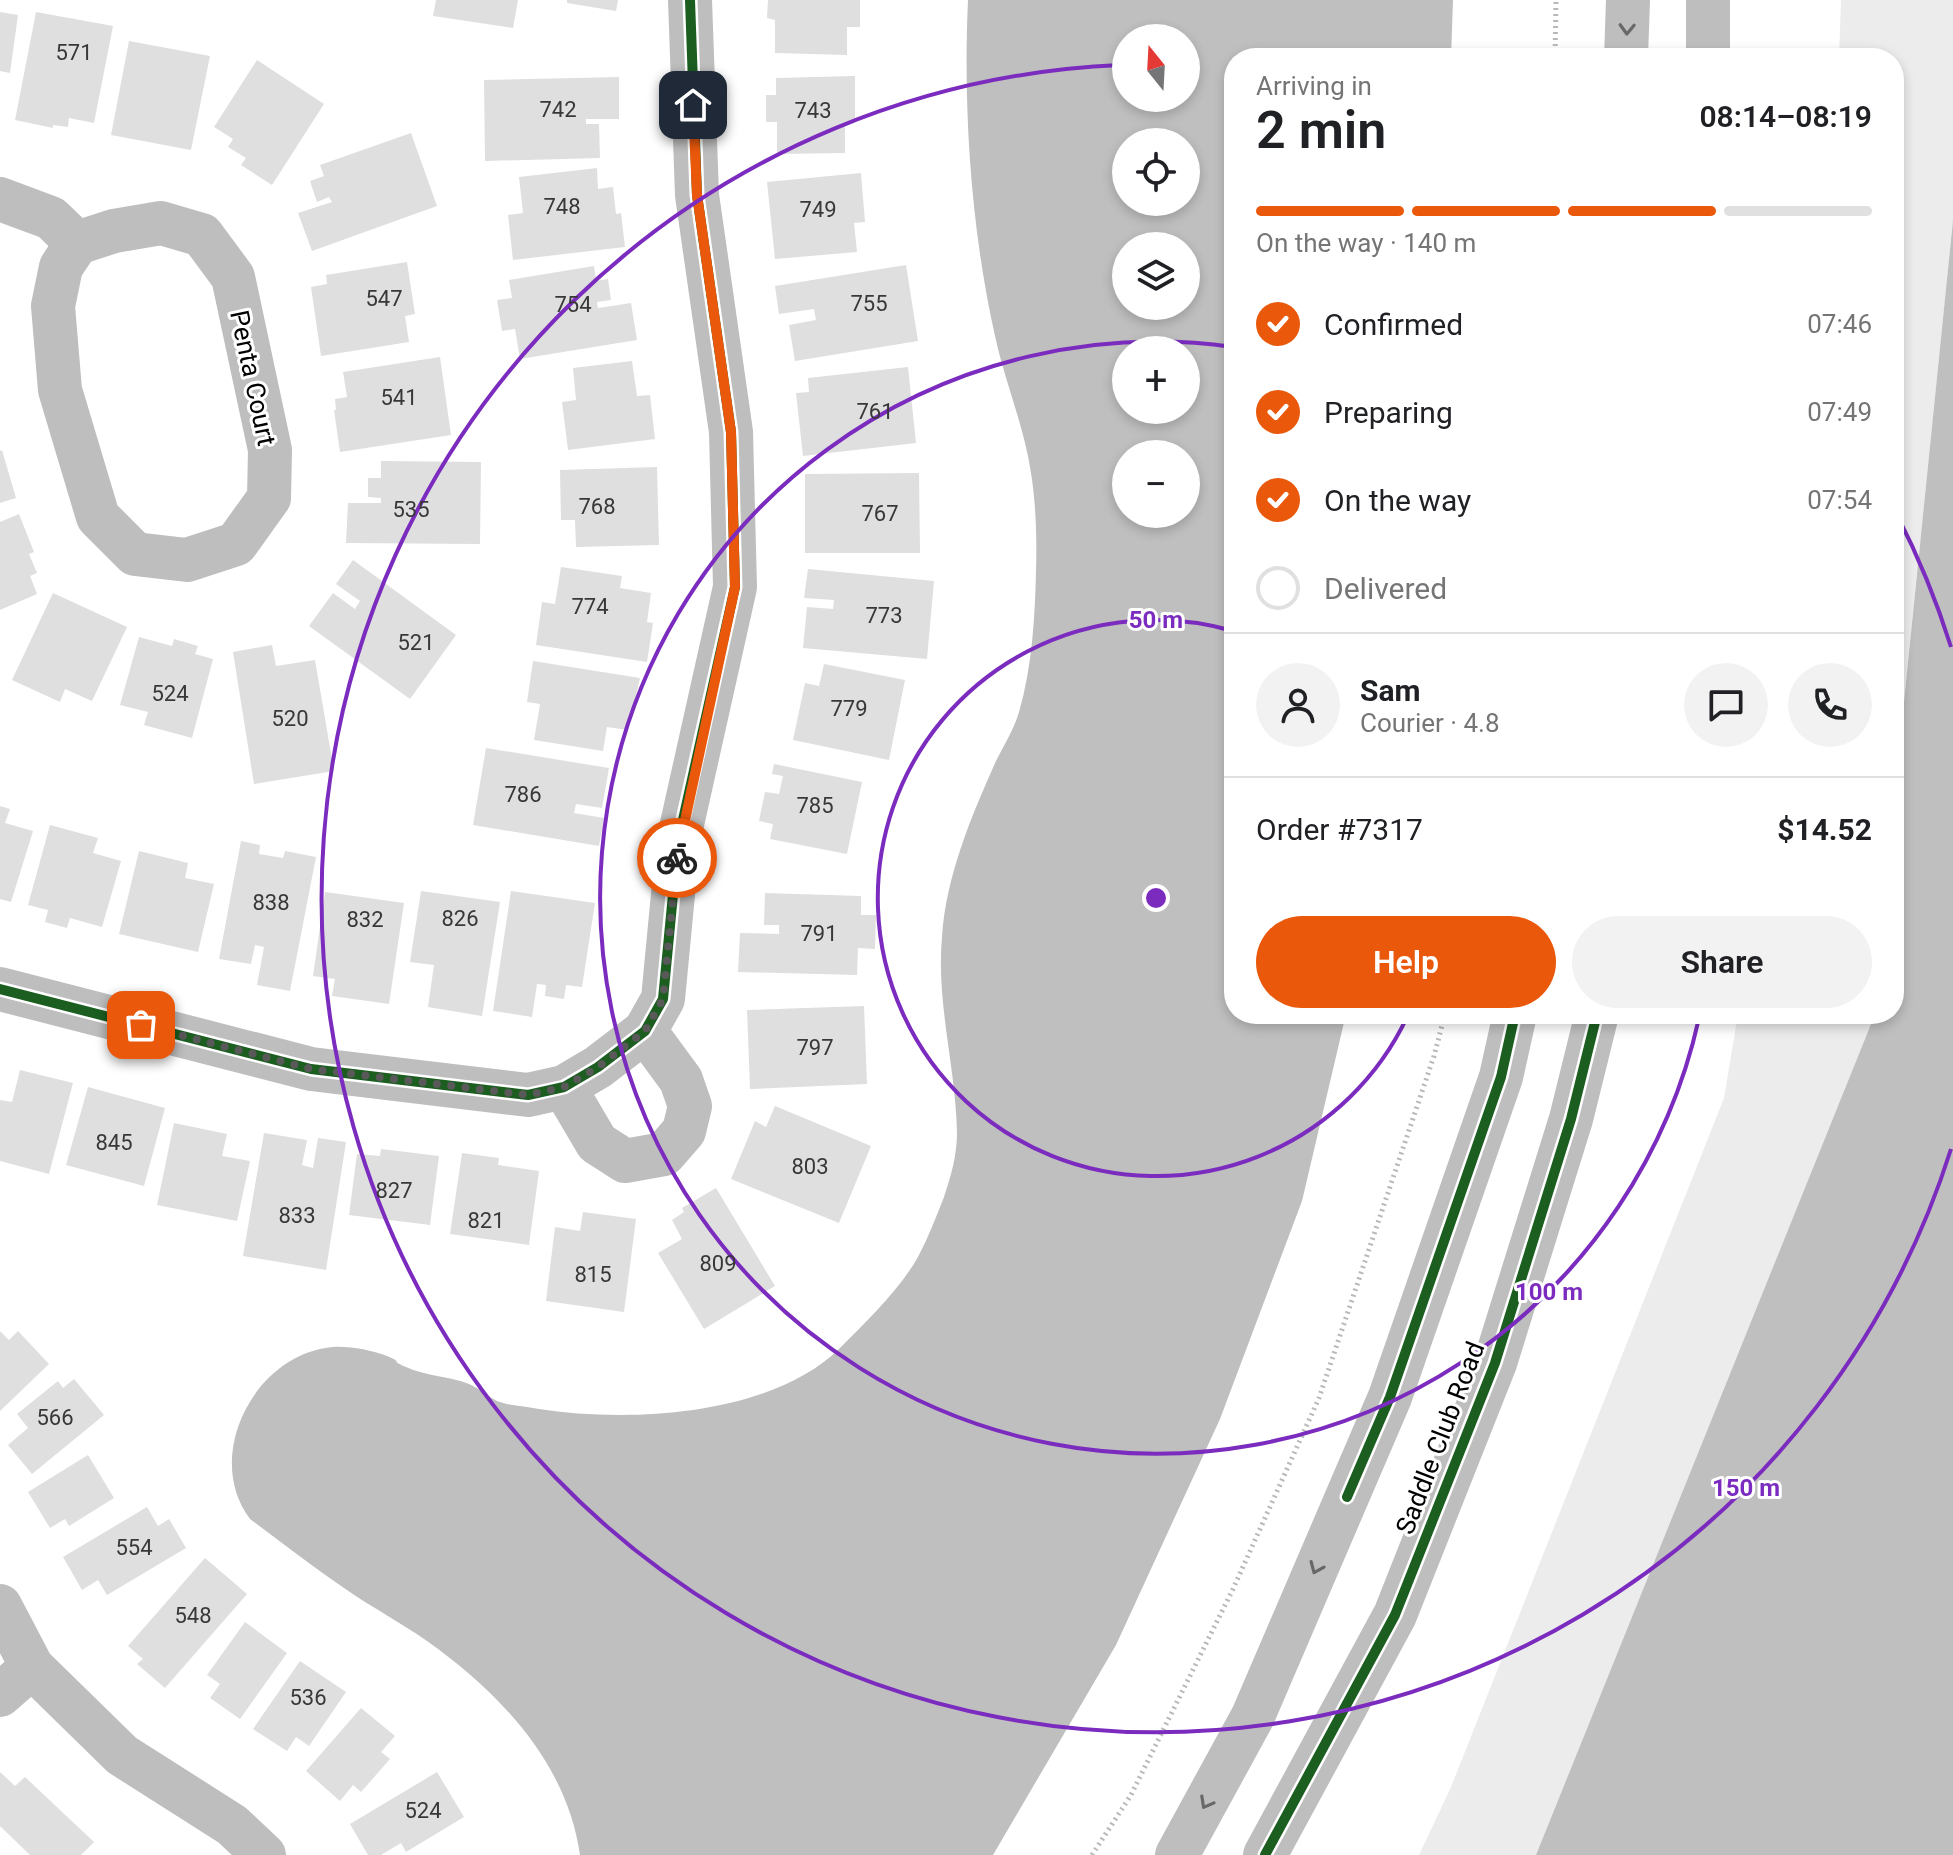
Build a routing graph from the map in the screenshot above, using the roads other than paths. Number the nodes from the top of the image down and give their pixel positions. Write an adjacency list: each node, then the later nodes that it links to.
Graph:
1 (690, 0): 11 (street)
2 (1628, 0): 4 (street, one-way to 4)
3 (1708, 0): 5 (street)
4 (1626, 48)
5 (1708, 48)
6 (0, 199): 7 (street)
7 (77, 243): 7 (street, Penta Court)
8 (0, 989): 12 (street)
9 (1513, 1024): 17 (street, one-way to 17)
10 (1595, 1024): 18 (street, Saddle Club Road)
11 (645, 1031): 12 (street); 12 (street)
12 (564, 1087)
13 (0, 1606): 14 (street)
14 (32, 1667): 15 (street); 16 (street)
15 (0, 1695)
16 (264, 1855)
17 (1177, 1855)
18 (1265, 1855)

